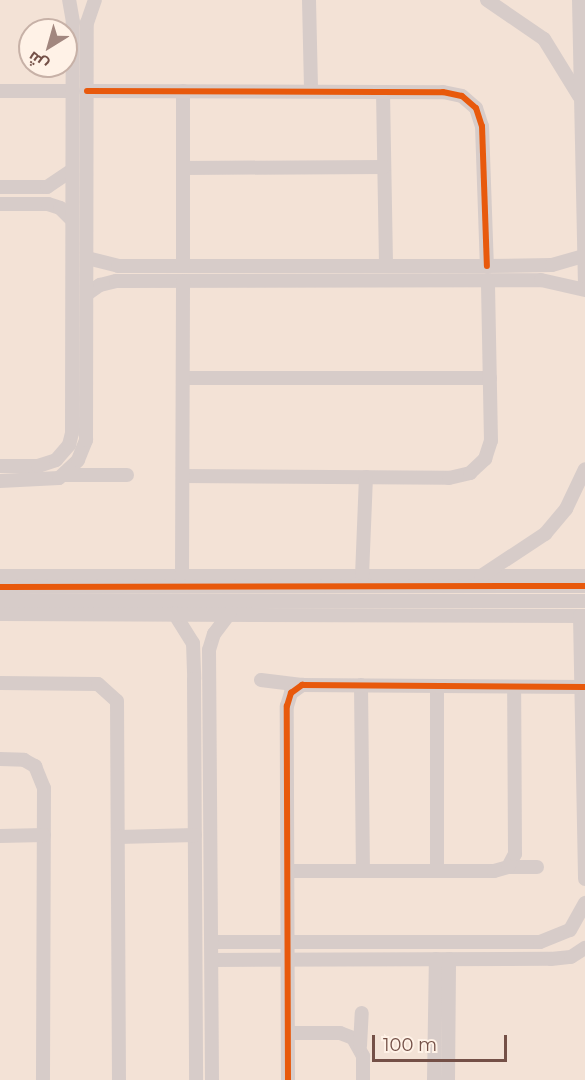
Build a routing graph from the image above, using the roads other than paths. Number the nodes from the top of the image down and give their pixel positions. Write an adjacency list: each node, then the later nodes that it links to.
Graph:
1 (69, 0): 6 (street)
2 (94, 0): 6 (street)
3 (309, 0): 11 (street)
4 (487, 0): 13 (street)
5 (575, 3): 13 (street)
6 (80, 23): 8 (street); 9 (street)
7 (0, 91): 8 (street)
8 (73, 91): 16 (street)
9 (87, 91): 10 (street); 23 (street)
10 (183, 91): 11 (street); 15 (street)
11 (311, 91): 12 (street)
12 (383, 92): 14 (street); 27 (street)
13 (581, 99): 22 (street)
14 (384, 167): 15 (street); 26 (street)
15 (183, 168): 25 (street)
16 (72, 170): 18 (street); 21 (street)
17 (0, 187): 18 (street)
18 (47, 187): 20 (street)
19 (0, 204): 20 (street)
20 (48, 204): 21 (street)
21 (72, 220): 34 (street)
22 (584, 256): 27 (street); 30 (street)
23 (87, 258): 24 (street); 31 (street)
24 (110, 266): 25 (street); 29 (street)
25 (183, 266): 26 (street)
26 (386, 266): 27 (street)
27 (488, 273): 28 (street); 30 (street); 33 (street)
28 (183, 281): 29 (street); 32 (street)
29 (111, 282): 31 (street)
30 (585, 288)
31 (87, 294): 36 (street)
32 (183, 378): 33 (street); 38 (street)
33 (490, 378): 39 (street)
34 (0, 466)
35 (585, 469): 44 (street)
36 (64, 475): 37 (street); 40 (street)
37 (127, 476)
38 (183, 476): 39 (street); 42 (street)
39 (366, 477): 43 (street)
40 (0, 481)
41 (0, 576): 42 (street)
42 (182, 576): 46 (street)
43 (362, 576): 44 (street); 46 (street)
44 (480, 576): 45 (street)
45 (585, 576)
46 (304, 582): 47 (street); 48 (street)
47 (585, 586)
48 (0, 587)
49 (0, 601): 50 (street)
50 (585, 601)
51 (174, 613): 52 (street); 53 (street); 56 (street)
52 (230, 613): 54 (street); 55 (street)
53 (0, 614)
54 (583, 616): 63 (street)
55 (209, 677): 56 (street); 76 (street)
56 (194, 679): 66 (street)
57 (261, 680): 59 (street)
58 (0, 683): 68 (street)
59 (302, 685): 60 (street); 71 (street)
60 (362, 685): 61 (street); 72 (street)
61 (437, 686): 62 (street); 73 (street)
62 (514, 687): 63 (street); 69 (street)
63 (583, 687): 74 (street)
64 (0, 759): 65 (street)
65 (44, 835): 67 (street); 85 (street)
66 (195, 835): 68 (street); 87 (street)
67 (0, 836)
68 (119, 837): 86 (street)
69 (508, 867): 70 (street); 73 (street)
70 (537, 867)
71 (288, 871): 72 (street); 77 (street)
72 (363, 871): 73 (street)
73 (437, 871)
74 (585, 879)
75 (585, 903): 77 (street)
76 (212, 942): 77 (street); 80 (street)
77 (288, 942): 81 (street)
78 (585, 948): 79 (street)
79 (443, 959): 81 (street); 91 (street); 92 (street)
80 (212, 960): 81 (street); 88 (street)
81 (288, 960): 83 (street)
82 (362, 1013): 84 (street)
83 (288, 1033): 84 (street); 89 (street)
84 (360, 1046): 90 (street)
85 (43, 1080)
86 (119, 1080)
87 (196, 1080)
88 (212, 1080)
89 (288, 1080)
90 (363, 1080)
91 (434, 1080)
92 (448, 1080)

